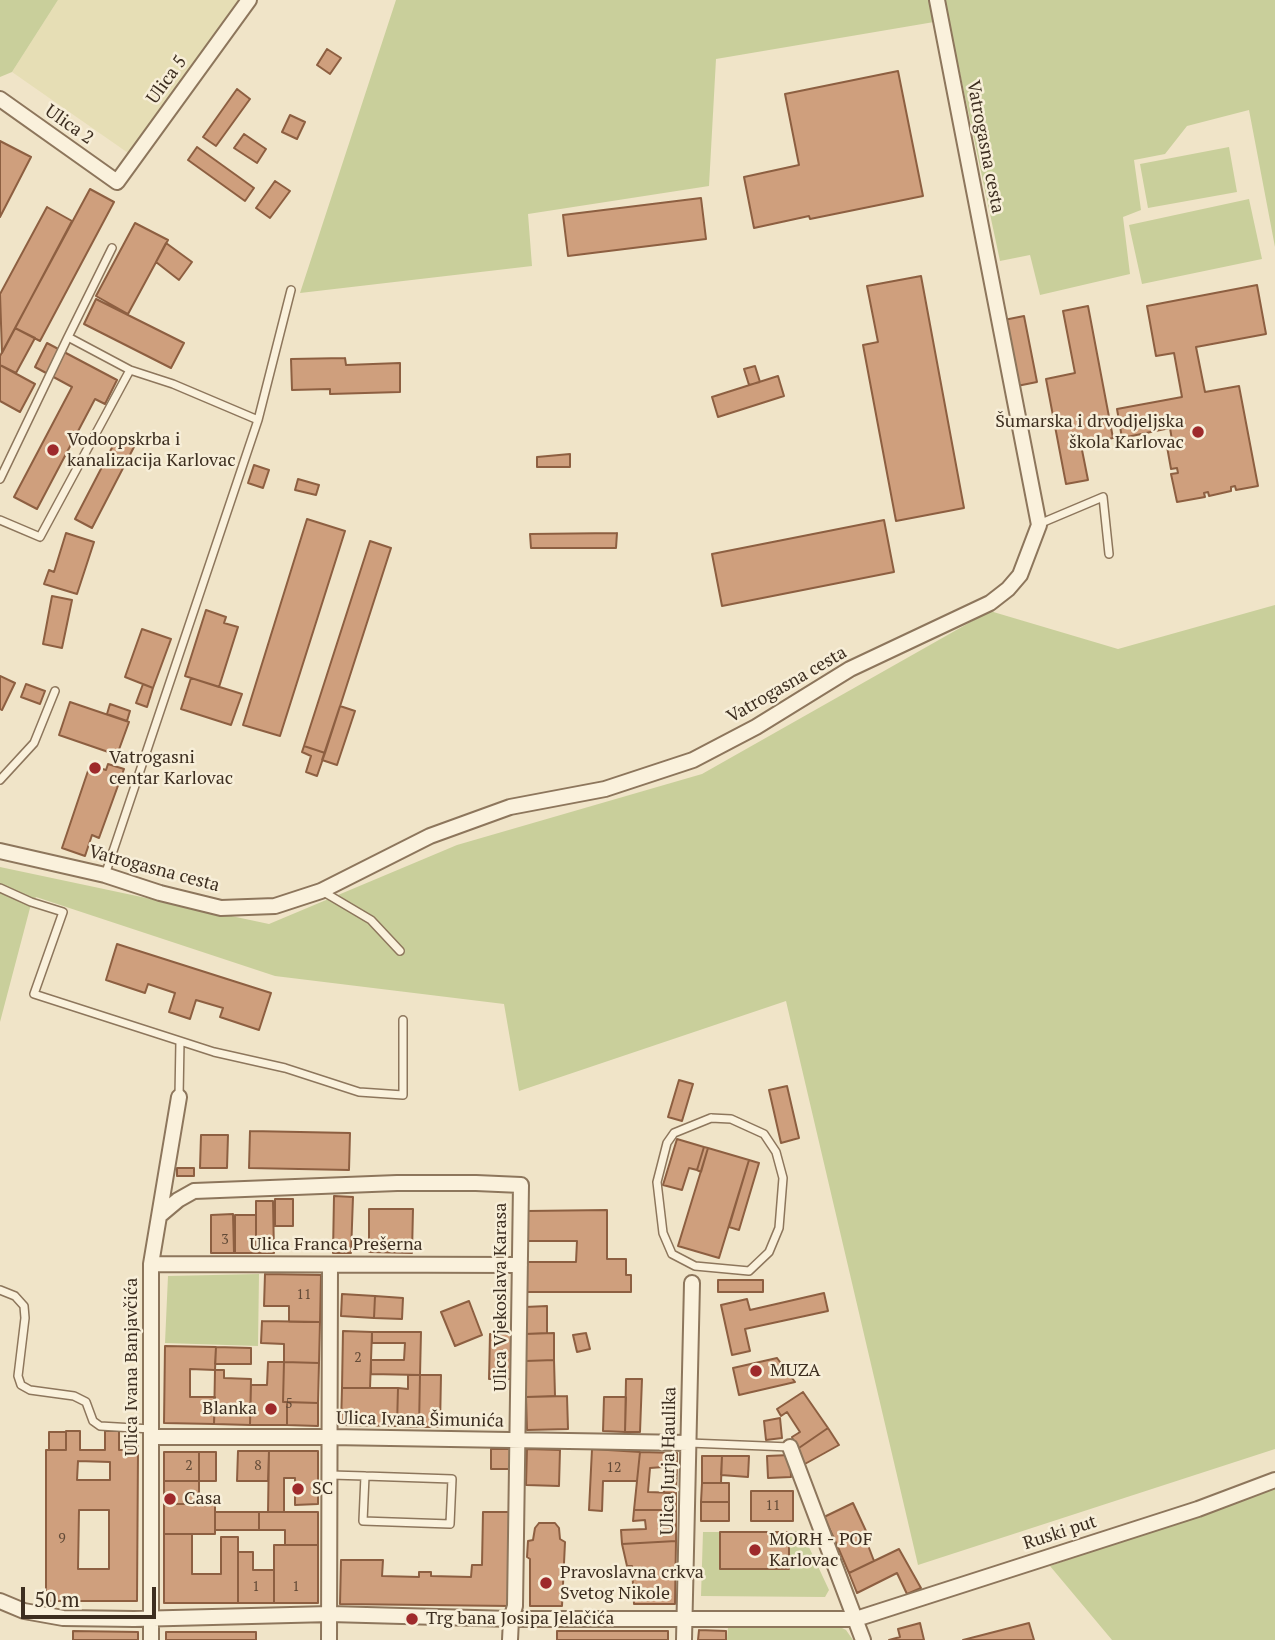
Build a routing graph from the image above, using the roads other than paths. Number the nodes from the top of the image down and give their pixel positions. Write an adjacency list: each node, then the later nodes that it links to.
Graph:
1 (249, 0): 4 (street, Ulica 5)
2 (937, 0): 12 (street, Vatrogasna cesta)
3 (0, 99): 4 (street, Ulica 2)
4 (117, 182)
5 (112, 248): 7 (lane)
6 (291, 290): 9 (lane)
7 (68, 337): 8 (lane); 10 (lane)
8 (130, 370): 9 (lane); 11 (lane)
9 (258, 420): 17 (lane)
10 (0, 479)
11 (0, 520)
12 (1039, 524): 13 (lane); 19 (street, Vatrogasna cesta)
13 (1108, 554)
14 (55, 691): 15 (lane)
15 (0, 780)
16 (0, 851): 17 (street, Vatrogasna cesta)
17 (105, 876): 19 (street, Vatrogasna cesta)
18 (0, 888): 22 (lane)
19 (321, 891): 20 (lane)
20 (400, 951)
21 (403, 1020): 22 (lane)
22 (180, 1041): 23 (lane)
23 (179, 1097): 24 (street, Ulica Ivana Banjavčića)
24 (159, 1216): 25 (street, Ulica Ivana Banjavčića); 27 (street, Ulica Vjekoslava Karasa)
25 (151, 1264): 26 (street, Ulica Franca Prešerna); 31 (street, Ulica Ivana Banjavčića)
26 (330, 1265): 27 (street, Ulica Franca Prešerna); 32 (street)
27 (520, 1265): 33 (street, Ulica Vjekoslava Karasa)
28 (695, 1266): 28 (lane); 29 (lane)
29 (692, 1283): 34 (street, Ulica Jurja Haulika)
30 (0, 1290): 31 (lane)
31 (152, 1433): 32 (street, Ulica Ivana Šimunića); 41 (street, Ulica Ivana Banjavčića)
32 (331, 1437): 33 (street, Ulica Ivana Šimunića); 36 (street)
33 (519, 1441): 34 (street, Ulica Ivana Šimunića); 42 (street, Ulica Vjekoslava Karasa)
34 (688, 1443): 35 (lane); 43 (street, Ulica Jurja Haulika)
35 (790, 1447): 44 (street)
36 (331, 1475): 37 (lane); 40 (street)
37 (365, 1476): 37 (lane)
38 (1275, 1480): 44 (street, Ruski put)
39 (0, 1601): 41 (street)
40 (330, 1614): 41 (street); 42 (street); 46 (street)
41 (151, 1617): 45 (street, Ulica Ivana Banjavčića)
42 (511, 1619): 43 (street, Ruski put); 47 (street)
43 (684, 1619): 44 (street, Ruski put); 48 (street, Ulica Jurja Haulika)
44 (856, 1619): 49 (street)
45 (151, 1640)
46 (330, 1640)
47 (510, 1640)
48 (684, 1640)
49 (863, 1640)

